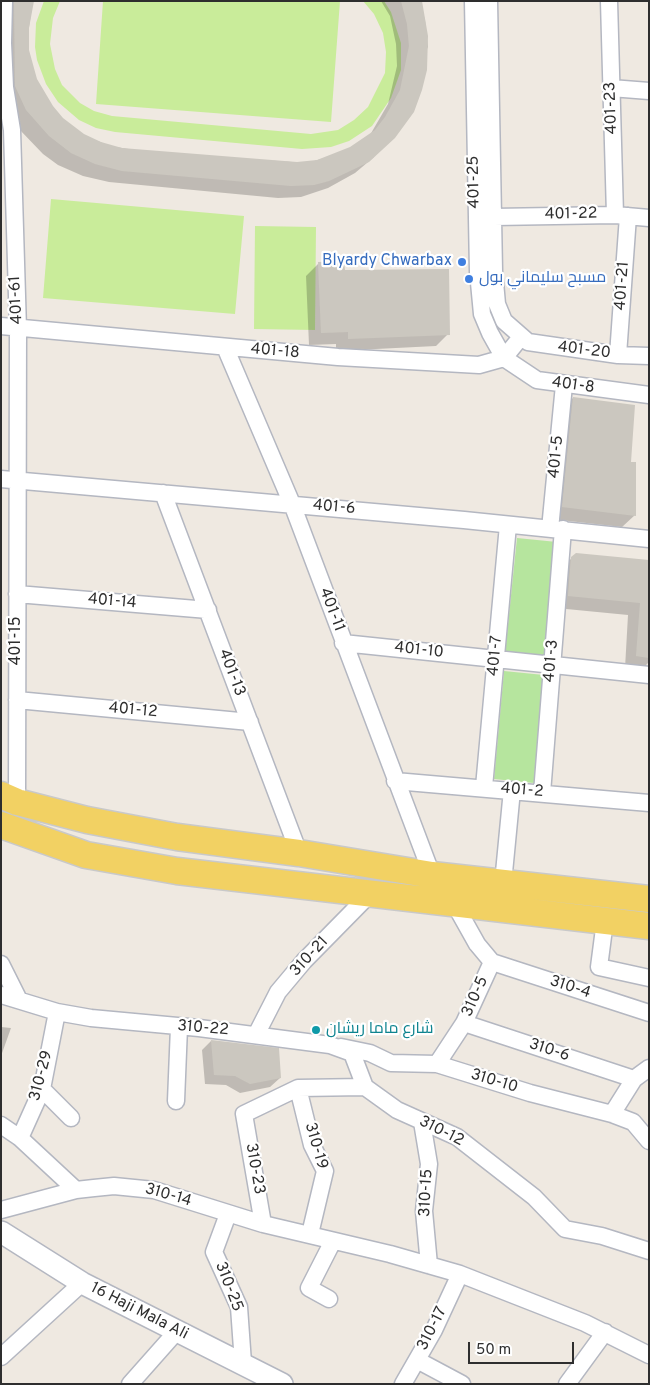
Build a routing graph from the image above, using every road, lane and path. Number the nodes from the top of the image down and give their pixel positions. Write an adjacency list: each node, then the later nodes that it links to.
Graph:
1 (4, 1): 7 (street, 401-61)
2 (472, 1): 17 (street, 401-25)
3 (489, 1): 9 (street, 401-25)
4 (609, 1): 5 (street, 401-23)
5 (611, 88): 6 (street); 8 (street, 401-23)
6 (649, 91)
7 (7, 130): 12 (street, 401-61)
8 (622, 215): 9 (street, 401-22); 10 (street, 401-22); 15 (street, 401-21)
9 (494, 217): 13 (street, 401-25)
10 (649, 218)
11 (1, 326): 12 (street, 401-18)
12 (18, 329): 14 (street, 401-18); 21 (street, 401-61)
13 (521, 336): 15 (street, 401-20); 17 (street)
14 (225, 347): 17 (street, 401-18); 23 (street, 401-11)
15 (618, 355): 16 (street, 401-20)
16 (649, 356)
17 (504, 358): 18 (street, 401-8)
18 (564, 385): 19 (street, 401-8); 25 (street, 401-5)
19 (649, 395)
20 (1, 479): 21 (street, 401-6)
21 (18, 480): 22 (street, 401-6); 27 (street, 401-15)
22 (164, 493): 23 (street, 401-6); 28 (street, 401-13)
23 (292, 504): 24 (street, 401-6); 29 (street, 401-11)
24 (508, 525): 25 (street, 401-6); 30 (street, 401-7)
25 (556, 529): 26 (street, 401-6); 31 (street, 401-3)
26 (649, 539)
27 (18, 594): 28 (street, 401-14); 33 (street, 401-15)
28 (208, 610): 34 (street, 401-13)
29 (343, 643): 30 (street, 401-10); 35 (street, 401-11)
30 (496, 659): 31 (street, 401-10); 36 (street, 401-7)
31 (552, 665): 32 (street, 401-10); 38 (street, 401-3)
32 (649, 675)
33 (17, 700): 34 (street, 401-12); 39 (street, 401-15)
34 (250, 722): 42 (street, 401-13)
35 (395, 781): 36 (street, 401-2); 43 (street, 401-11)
36 (484, 787): 37 (street, 401-2)
37 (512, 790): 38 (street, 401-2); 44 (street)
38 (542, 793): 40 (street, 401-2)
39 (9, 798): 42 (main road)
40 (649, 803)
41 (1, 825): 45 (main road)
42 (299, 853): 43 (main road)
43 (432, 875): 44 (main road)
44 (503, 883): 46 (main road)
45 (380, 894): 47 (main road); 59 (street, 310-21)
46 (649, 899)
47 (454, 904): 48 (main road); 50 (street, 310-5)
48 (605, 921): 49 (main road); 52 (street)
49 (649, 926)
50 (492, 962): 56 (street, 310-4); 57 (street, 310-5)
51 (1, 964): 54 (street)
52 (649, 978)
53 (1, 994): 54 (street, 310-22)
54 (18, 998): 55 (street, 310-22)
55 (58, 1012): 58 (street, 310-22); 66 (street, 310-29)
56 (649, 1013)
57 (464, 1024): 61 (street, 310-5); 63 (street, 310-6)
58 (179, 1027): 59 (street, 310-22); 67 (street)
59 (256, 1035): 60 (street, 310-22)
60 (330, 1045): 61 (street, 310-10); 64 (street, 310-22)
61 (437, 1064): 68 (street, 310-10)
62 (649, 1068): 63 (street)
63 (634, 1079): 68 (street)
64 (365, 1087): 65 (street); 70 (street, 310-12)
65 (298, 1088): 77 (street, 310-23); 79 (street, 310-19)
66 (42, 1089): 69 (street); 72 (street, 310-29)
67 (176, 1101)
68 (612, 1114): 73 (street, 310-10)
69 (71, 1118)
70 (422, 1122): 81 (street, 310-12); 82 (street, 310-15)
71 (1, 1125): 72 (street)
72 (20, 1138): 74 (street)
73 (649, 1141)
74 (76, 1190): 75 (street, 310-14); 76 (street, 310-14)
75 (1, 1210)
76 (228, 1214): 77 (street, 310-14); 91 (street, 310-25)
77 (263, 1224): 79 (street, 310-14)
78 (1, 1232): 84 (street, 16 Haji Mala Ali)
79 (310, 1234): 80 (street, 310-14)
80 (333, 1241): 82 (street, 310-14); 85 (street)
81 (649, 1250)
82 (429, 1265): 83 (street, 310-14)
83 (460, 1274): 87 (street, 310-14); 90 (street, 310-17)
84 (82, 1283): 86 (street, 16 Haji Mala Ali); 89 (street)
85 (329, 1299)
86 (176, 1331): 91 (street, 16 Haji Mala Ali); 92 (street)
87 (605, 1332): 88 (street, 310-14); 96 (street)
88 (649, 1355)
89 (1, 1357)
90 (417, 1360): 94 (street, 310-17); 95 (street)
91 (243, 1363): 93 (street, 16 Haji Mala Ali)
92 (130, 1384)
93 (282, 1384)
94 (403, 1384)
95 (462, 1384)
96 (567, 1384)

